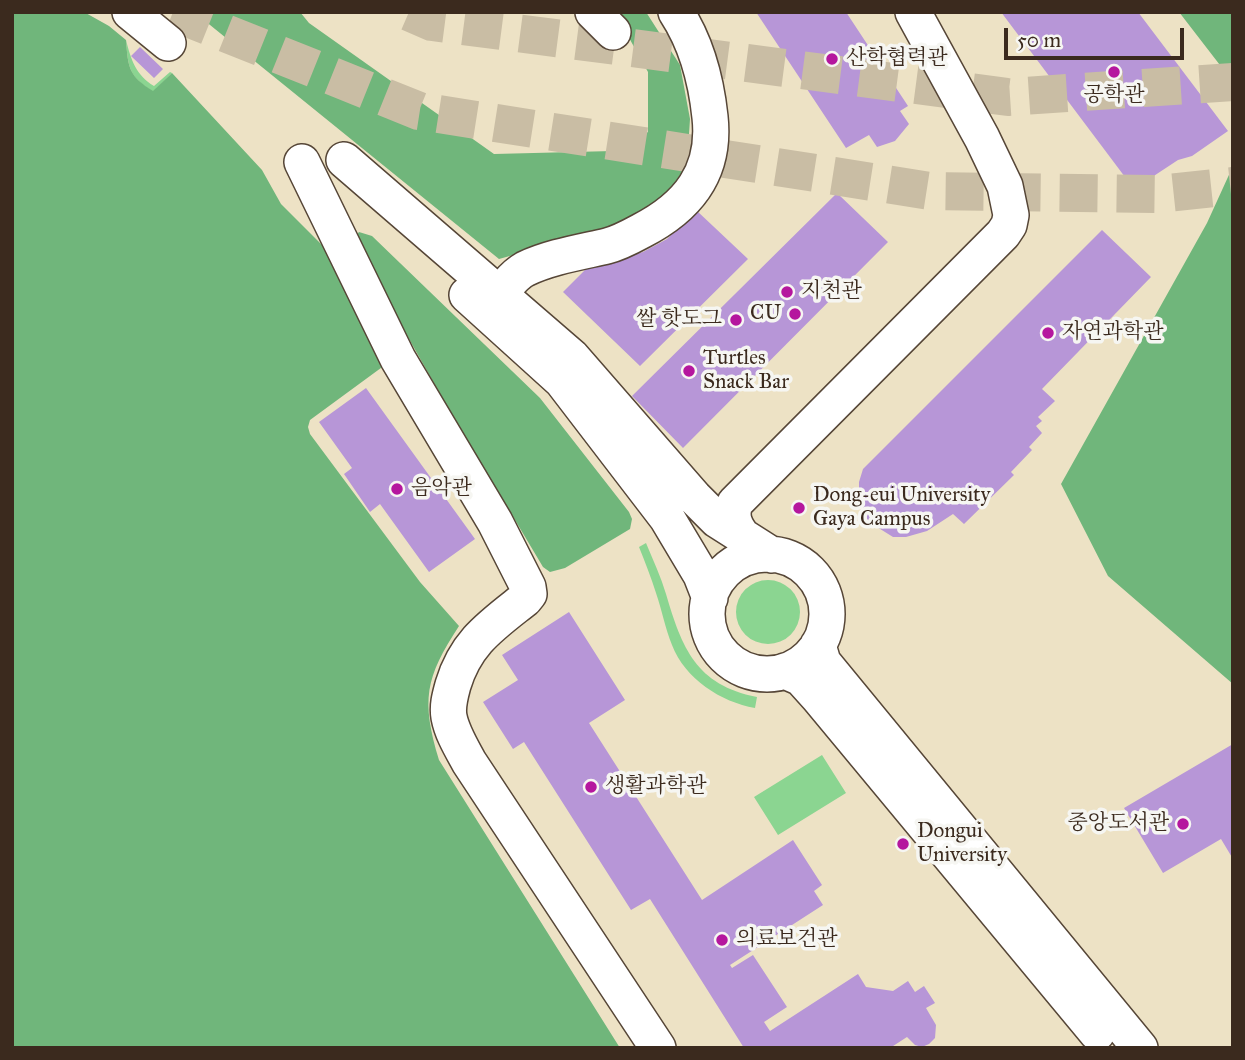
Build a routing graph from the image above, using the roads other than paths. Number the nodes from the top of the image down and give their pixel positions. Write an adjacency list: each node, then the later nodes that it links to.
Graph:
1 (130, 12): 4 (street)
2 (676, 12): 7 (street)
3 (912, 12): 9 (street)
4 (173, 28)
5 (302, 162): 14 (street)
6 (339, 171): 7 (street)
7 (494, 303): 8 (street); 11 (street)
8 (694, 497): 9 (street); 10 (street)
9 (734, 503): 10 (street)
10 (758, 547): 11 (street); 12 (street)
11 (710, 598): 13 (street)
12 (818, 645): 13 (street); 16 (street)
13 (785, 671): 15 (street)
14 (658, 1048)
15 (1109, 1048)
16 (1140, 1048)

